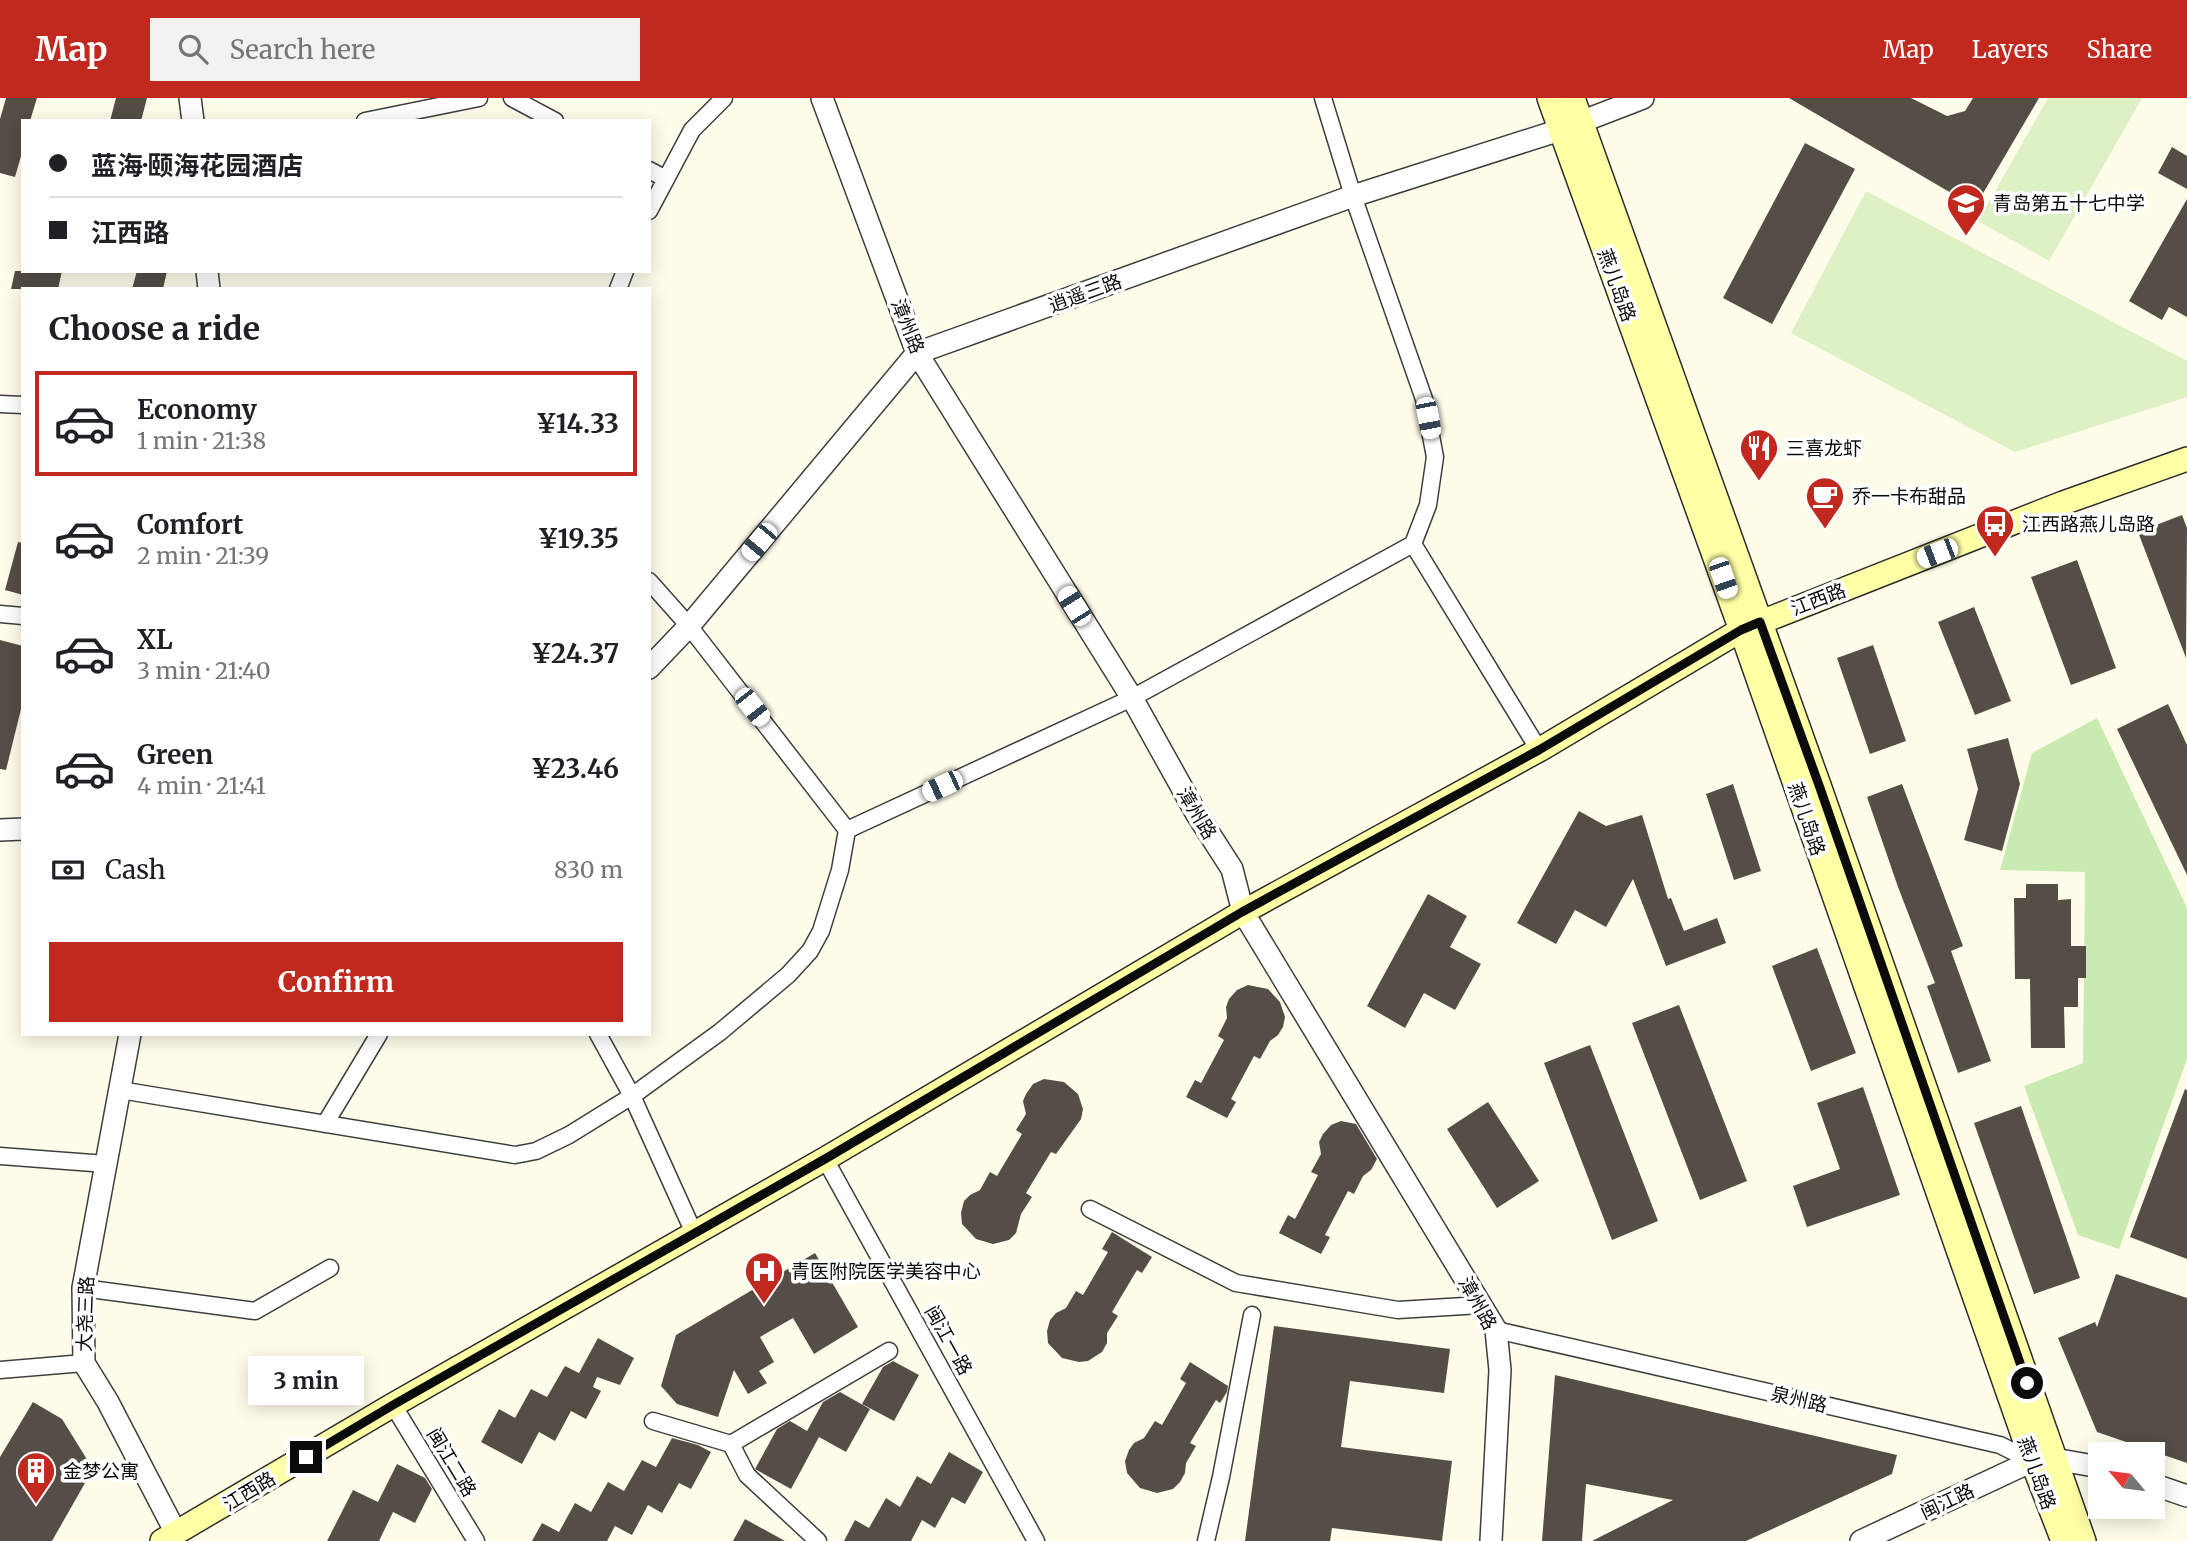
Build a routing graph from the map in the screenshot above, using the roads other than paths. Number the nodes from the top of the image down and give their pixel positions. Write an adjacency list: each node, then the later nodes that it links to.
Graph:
1 (190, 98): 10 (street)
2 (478, 98): 11 (street)
3 (512, 98): 12 (street)
4 (724, 98): 15 (street)
5 (822, 98): 18 (street, 漳州路)
6 (1323, 98): 16 (street)
7 (1549, 98): 13 (main road, 燕儿岛路)
8 (1573, 98): 13 (main road, 燕儿岛路)
9 (1643, 98): 13 (street, 逍遥三路)
10 (193, 119)
11 (375, 119)
12 (551, 119)
13 (1571, 126): 16 (street, 逍遥三路); 27 (main road, 燕儿岛路)
14 (651, 171): 15 (street)
15 (666, 179): 17 (street)
16 (1353, 196): 18 (street, 逍遥三路); 22 (street)
17 (651, 207)
18 (917, 353): 26 (street); 29 (street, 漳州路)
19 (0, 404): 20 (street)
20 (21, 405)
21 (2187, 459): 27 (main road, 江西路)
22 (1413, 544): 29 (street); 30 (street)
23 (651, 583): 26 (street)
24 (0, 614): 25 (street)
25 (21, 616)
26 (689, 625): 28 (street); 33 (street)
27 (1750, 626): 30 (main road, 江西路); 57 (main road, 燕儿岛路)
28 (651, 666)
29 (1132, 698): 33 (street); 34 (street, 漳州路)
30 (1539, 750): 34 (main road, 江西路)
31 (21, 829): 32 (street)
32 (0, 830)
33 (847, 830): 39 (street)
34 (1242, 912): 42 (main road, 江西路); 48 (street, 漳州路)
35 (130, 1036): 38 (street, 大尧三路)
36 (378, 1036): 40 (street)
37 (599, 1036): 39 (street)
38 (120, 1090): 40 (street); 43 (street, 大尧三路)
39 (632, 1096): 40 (street); 45 (street)
40 (325, 1124)
41 (0, 1156): 43 (street)
42 (825, 1159): 45 (main road, 江西路); 64 (street, 闽江一路)
43 (106, 1164): 47 (street, 大尧三路)
44 (1090, 1209): 48 (street)
45 (694, 1233): 54 (main road, 江西路)
46 (330, 1268): 47 (street)
47 (83, 1288): 52 (street, 大尧三路)
48 (1481, 1305): 50 (street, 漳州路)
49 (1252, 1315): 65 (street)
50 (1496, 1329): 57 (street, 泉州路); 66 (street, 漳州路)
51 (889, 1351): 56 (street)
52 (84, 1363): 53 (street); 61 (street, 大尧三路)
53 (0, 1370)
54 (393, 1405): 61 (main road, 江西路); 62 (street, 闽江二路)
55 (653, 1421): 56 (street)
56 (732, 1444): 63 (street)
57 (2043, 1460): 58 (street, 泉州路); 67 (street, 闽江路); 68 (main road, 燕儿岛路); 69 (main road, 燕儿岛路)
58 (2088, 1466)
59 (2165, 1488): 60 (street)
60 (2187, 1496)
61 (169, 1537)
62 (476, 1541)
63 (818, 1541)
64 (1036, 1541)
65 (1206, 1541)
66 (1491, 1541)
67 (1861, 1541)
68 (2063, 1541)
69 (2084, 1541)

